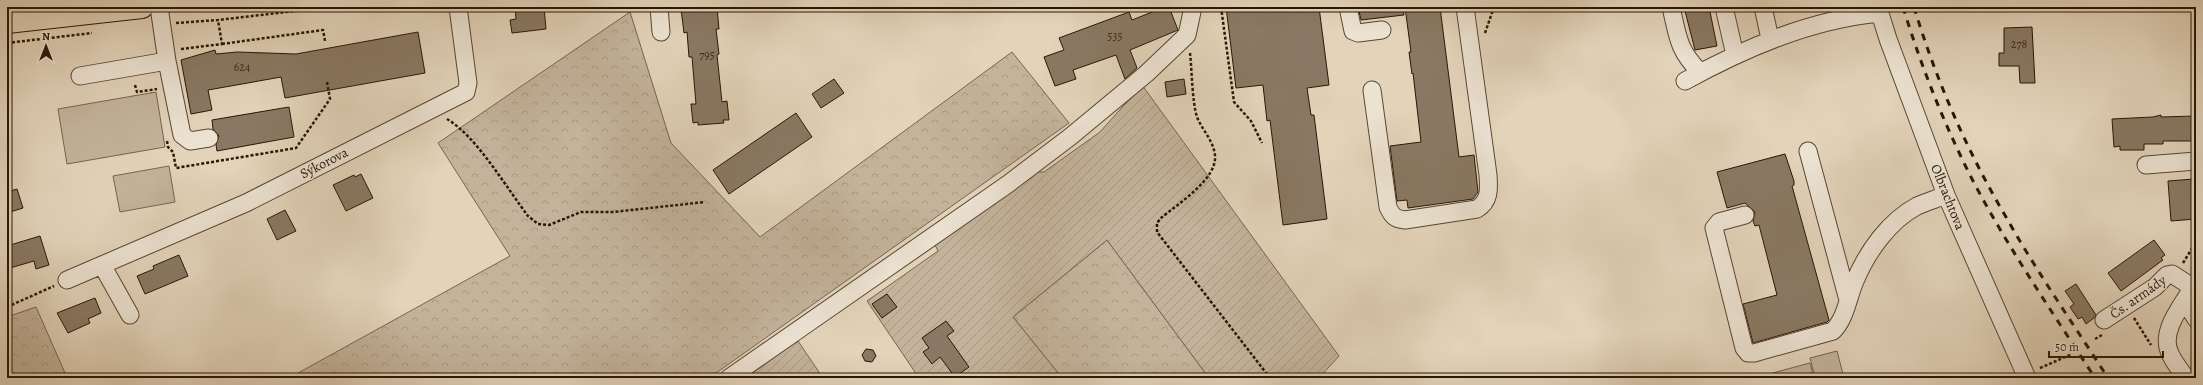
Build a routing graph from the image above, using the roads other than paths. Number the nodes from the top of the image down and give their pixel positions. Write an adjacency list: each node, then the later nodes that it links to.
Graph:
1 (142, 7): 12 (main road)
2 (158, 7): 17 (street)
3 (458, 7): 28 (street, Sýkorova)
4 (659, 7): 14 (street)
5 (1193, 7): 35 (street)
6 (1348, 7): 13 (street)
7 (1465, 7): 21 (street)
8 (1671, 7): 18 (street)
9 (1724, 7): 16 (street)
10 (1764, 7): 15 (street)
11 (1879, 10): 15 (street, Olbrachtova); 26 (street, Olbrachtova)
12 (7, 22)
13 (1382, 30)
14 (661, 32)
15 (1770, 39): 16 (street, Olbrachtova)
16 (1735, 55): 18 (street, Olbrachtova)
17 (167, 56): 19 (street); 22 (street)
18 (1700, 72): 20 (street, Olbrachtova)
19 (80, 76)
20 (1685, 80)
21 (1372, 90)
22 (209, 138)
23 (1808, 151): 31 (street)
24 (2196, 161): 25 (street)
25 (2146, 165)
26 (1946, 195): 31 (street); 36 (street, Olbrachtova)
27 (1745, 215): 31 (street)
28 (102, 265): 29 (street, Sýkorova); 32 (street)
29 (67, 280)
30 (2191, 289): 33 (street, Čs. armády); 34 (street, Čs. armády); 37 (street)
31 (1848, 300)
32 (130, 315)
33 (2196, 319)
34 (2104, 320)
35 (729, 378)
36 (2027, 378)
37 (2186, 378)

